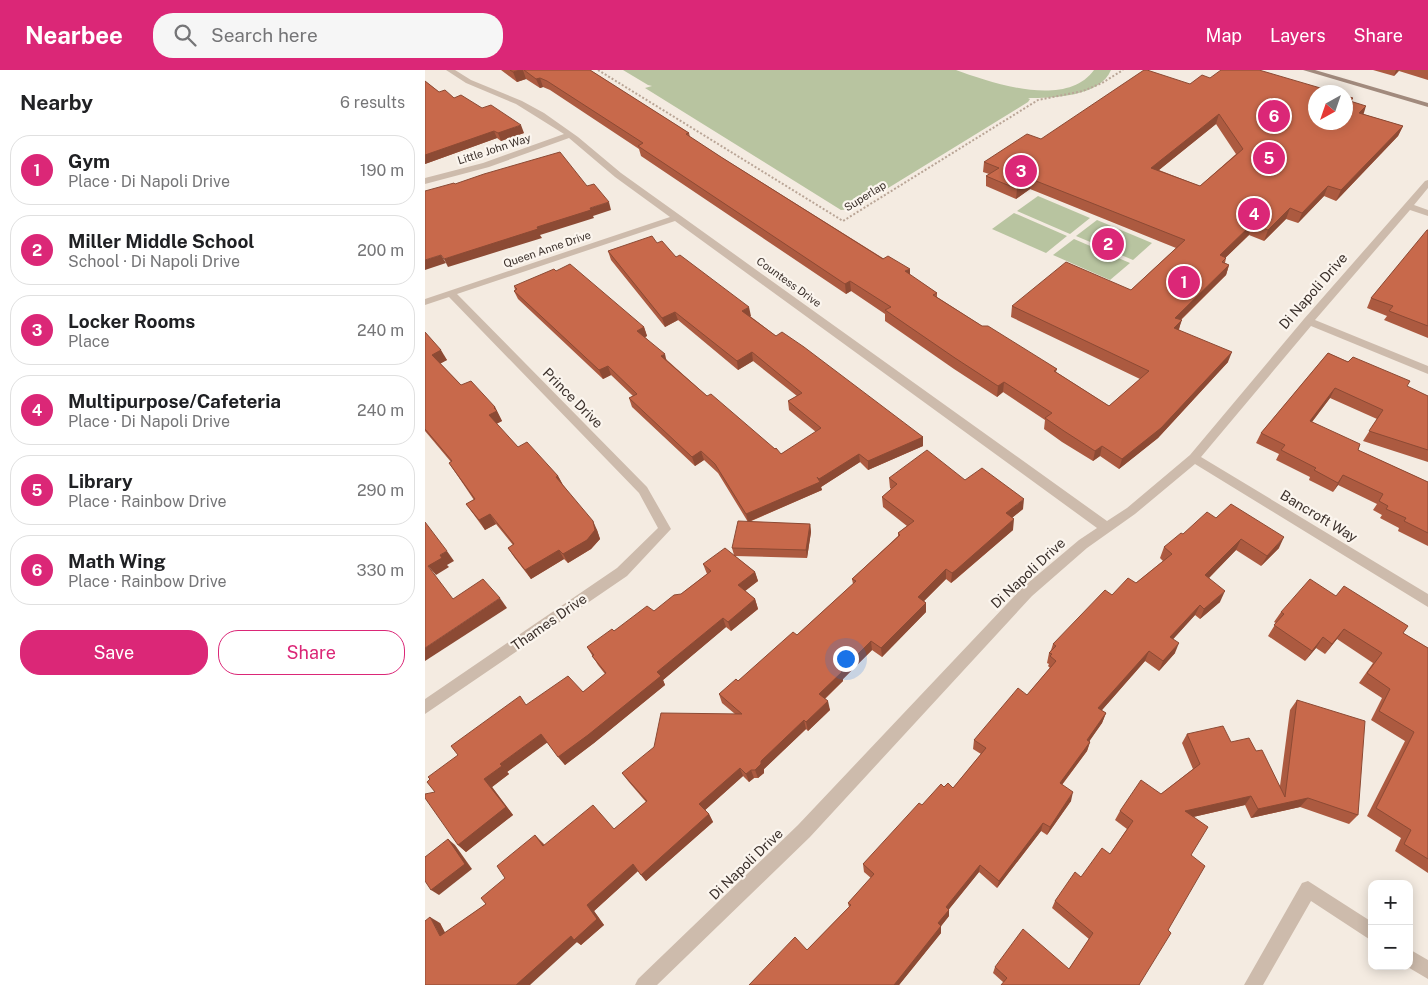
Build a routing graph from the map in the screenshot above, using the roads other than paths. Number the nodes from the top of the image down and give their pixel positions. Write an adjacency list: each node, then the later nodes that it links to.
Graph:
1 (450, 70): 4 (street, Countess Drive)
2 (1307, 70): 3 (street)
3 (1428, 106)
4 (569, 135): 5 (street, Little John Way); 9 (street, Countess Drive)
5 (425, 181)
6 (1428, 183): 7 (street, Di Napoli Drive)
7 (1407, 206): 8 (street); 12 (street, Di Napoli Drive)
8 (1428, 213)
9 (677, 217): 10 (street, Queen Anne Drive); 15 (street, Countess Drive)
10 (451, 294): 11 (street, Queen Anne Drive); 16 (street, Prince Drive)
11 (425, 302)
12 (1309, 321): 13 (street); 14 (street, Di Napoli Drive)
13 (1428, 370)
14 (1194, 458): 15 (street, Di Napoli Drive); 17 (street, Bancroft Way)
15 (1107, 528): 22 (street, Di Napoli Drive)
16 (665, 529): 18 (street, Thames Drive)
17 (1428, 601)
18 (425, 707)
19 (1368, 929): 23 (street)
20 (1413, 961): 21 (street)
21 (1428, 970)
22 (645, 985)
23 (1253, 985)

